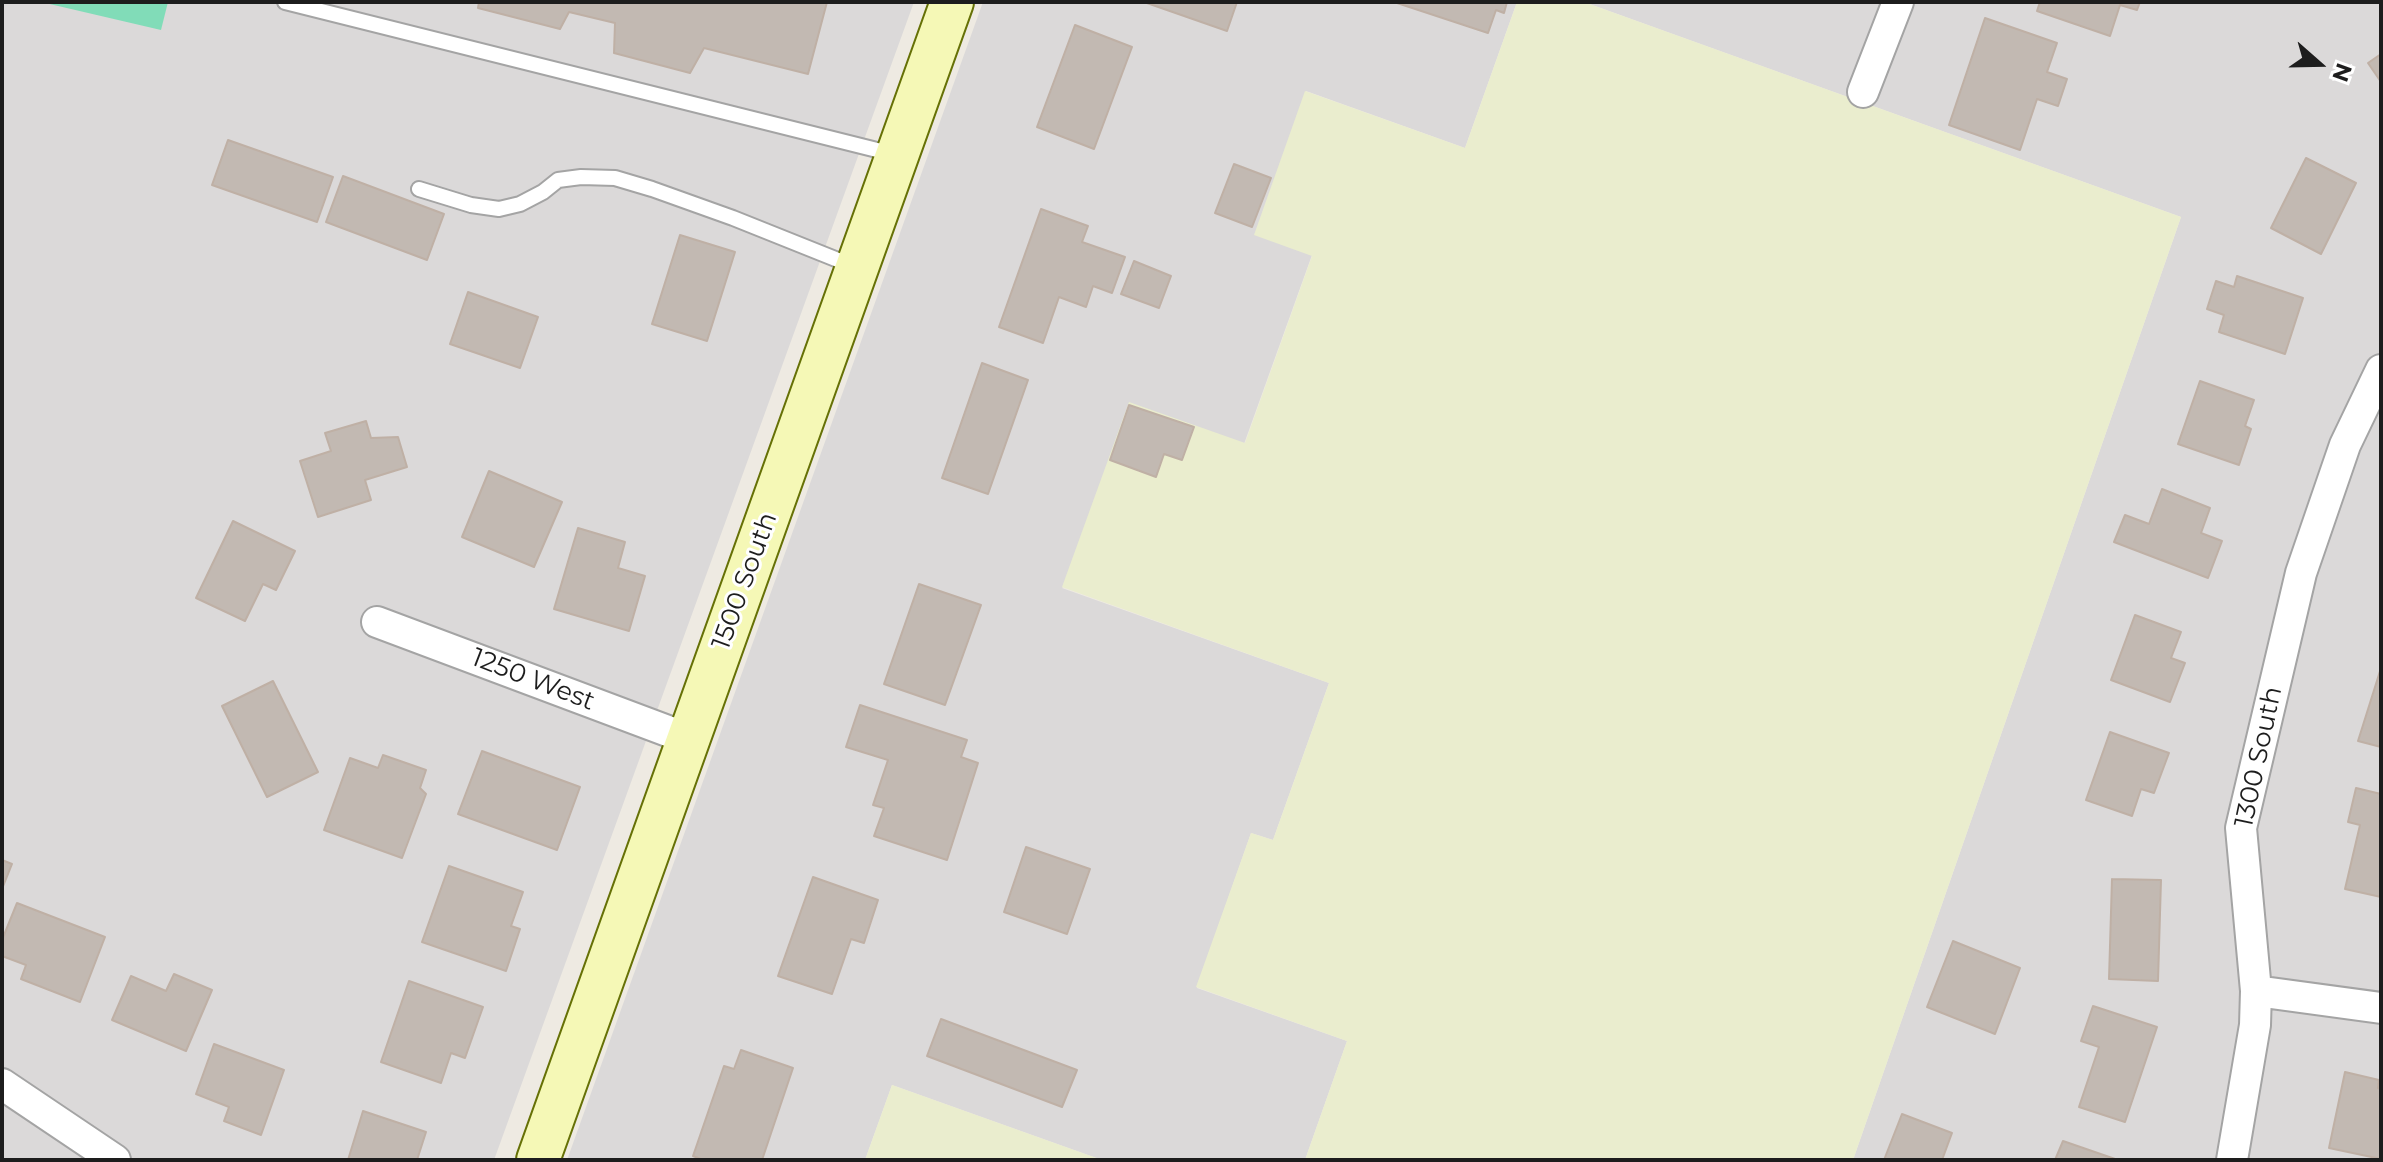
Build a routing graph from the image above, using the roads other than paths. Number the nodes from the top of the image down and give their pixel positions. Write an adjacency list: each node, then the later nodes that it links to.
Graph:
1 (285, 2): 5 (lane)
2 (952, 2): 5 (street, 1500 South)
3 (1898, 2): 4 (street)
4 (1863, 92)
5 (898, 155): 7 (street, 1500 South)
6 (419, 189): 7 (lane)
7 (857, 268): 10 (street, 1500 South)
8 (2381, 370): 11 (street, 1300 South)
9 (377, 622): 10 (street, 1250 West)
10 (689, 739): 15 (street, 1500 South)
11 (2256, 991): 12 (street); 16 (street, 1300 South)
12 (2381, 1008)
13 (2, 1084): 14 (street)
14 (115, 1160)
15 (538, 1160)
16 (2232, 1160)

